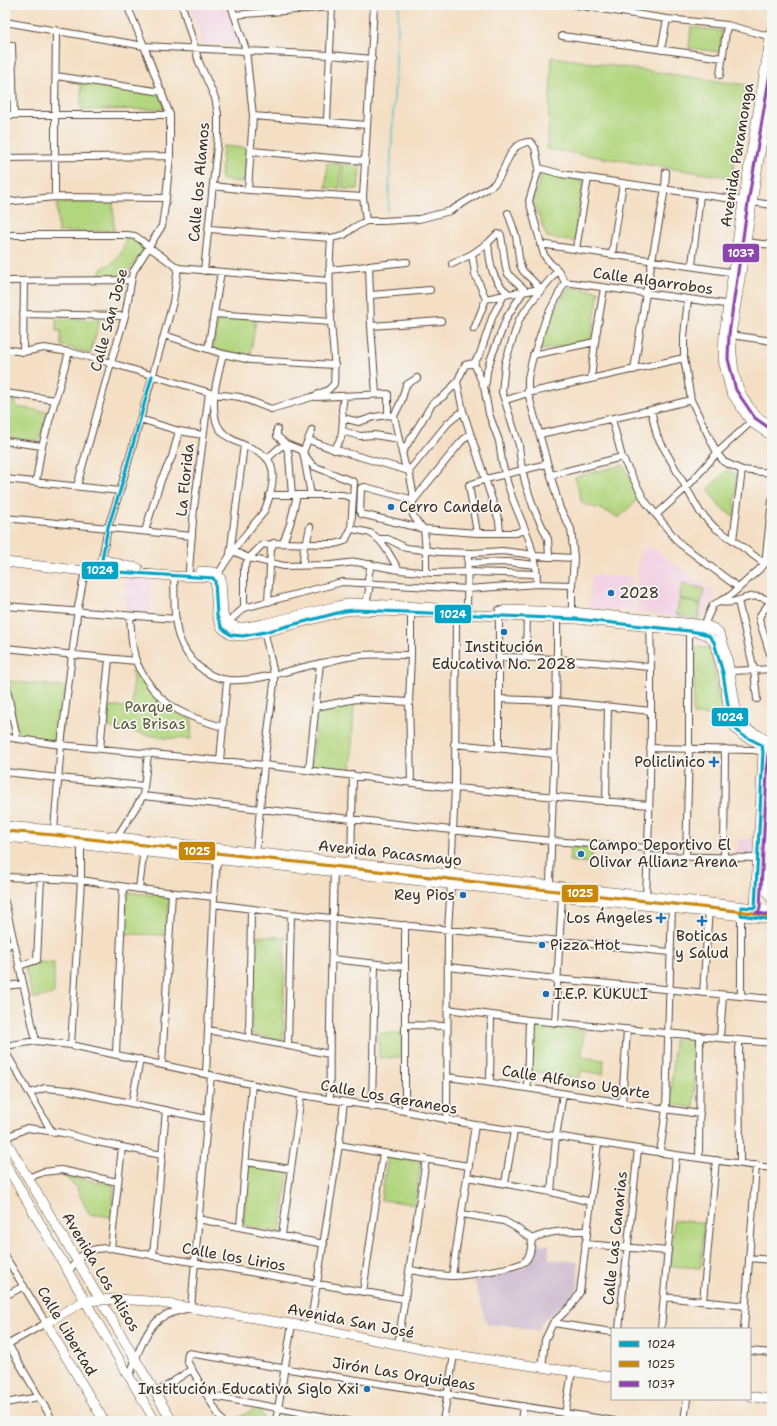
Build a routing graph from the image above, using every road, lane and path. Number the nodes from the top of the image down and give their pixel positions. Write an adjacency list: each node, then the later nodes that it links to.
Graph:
1 (127, 5): 16 (street, Calle San Jose)
2 (182, 5): 17 (street, Calle los Alamos)
3 (231, 5): 7 (street)
4 (374, 5): 22 (street)
5 (575, 5): 8 (street)
6 (332, 6): 7 (street); 20 (street)
7 (234, 15): 18 (street)
8 (667, 19): 10 (street); 19 (street)
9 (5, 22): 12 (street)
10 (727, 25): 14 (street); 21 (street)
11 (772, 28): 14 (street, Avenida Paramonga)
12 (56, 30): 16 (street); 26 (street)
13 (562, 36): 19 (street)
14 (771, 38): 53 (street, Avenida Paramonga)
15 (5, 46): 24 (street)
16 (144, 46): 17 (street); 28 (street, Calle San Jose)
17 (195, 48): 18 (street); 45 (street, Calle los Alamos)
18 (246, 50): 20 (street); 33 (street)
19 (661, 50): 21 (street)
20 (330, 55): 22 (street); 34 (street)
21 (723, 58): 25 (street)
22 (372, 59): 35 (street)
23 (5, 72): 24 (street)
24 (12, 72): 30 (street)
25 (720, 75)
26 (56, 76): 28 (street); 31 (street)
27 (772, 83): 53 (street, Avenida Paramonga)
28 (162, 92): 32 (street, Calle San Jose)
29 (5, 115): 30 (street)
30 (14, 115): 31 (street)
31 (55, 115): 32 (street); 39 (street)
32 (170, 115): 37 (street, Calle San Jose)
33 (253, 116): 34 (street); 36 (street)
34 (327, 121): 35 (street)
35 (366, 125): 40 (street)
36 (251, 151): 40 (street); 47 (street)
37 (170, 156): 39 (street); 51 (street, Calle San Jose)
38 (5, 158): 39 (street)
39 (55, 158): 49 (street)
40 (365, 161): 50 (street)
41 (539, 168): 43 (street); 56 (street); 62 (street)
42 (666, 172): 46 (street)
43 (588, 178): 44 (street); 65 (street)
44 (624, 183): 46 (street); 67 (street)
45 (213, 186): 47 (street); 57 (street, Calle los Alamos)
46 (665, 189): 48 (street); 68 (street)
47 (248, 190): 50 (street)
48 (700, 195): 53 (street); 72 (street)
49 (55, 197): 51 (street); 52 (street)
50 (363, 197): 56 (street)
51 (166, 198): 64 (street, Calle San Jose)
52 (5, 202)
53 (747, 202): 54 (street); 60 (street, Avenida Paramonga); 78 (street, Avenida Paramonga)
54 (772, 205)
55 (508, 213): 85 (street)
56 (366, 221): 59 (street)
57 (209, 229): 59 (street); 76 (street, Calle los Alamos)
58 (5, 235): 64 (street)
59 (331, 238): 74 (street)
60 (745, 242): 63 (street); 78 (street, Avenida Paramonga)
61 (488, 243): 66 (street); 87 (street); 89 (street)
62 (540, 244): 65 (street); 75 (street)
63 (772, 245)
64 (149, 247): 73 (street); 79 (street, Calle San Jose)
65 (576, 249): 67 (street)
66 (472, 254): 70 (street); 91 (street)
67 (612, 254): 68 (street)
68 (652, 259): 72 (street); 88 (street)
69 (407, 262): 71 (street)
70 (452, 264)
71 (369, 265): 74 (street); 90 (street)
72 (692, 265): 78 (street)
73 (178, 268): 76 (street); 102 (street)
74 (329, 270): 82 (street)
75 (558, 270): 83 (street); 85 (street)
76 (204, 271): 77 (street)
77 (221, 272): 82 (street); 95 (street)
78 (737, 273): 93 (street, Avenida Paramonga)
79 (131, 280): 81 (street); 96 (street, Calle San Jose)
80 (5, 281): 81 (street)
81 (24, 281): 94 (street)
82 (329, 281): 98 (street)
83 (565, 282): 84 (street, Calle Algarrobos); 110 (street)
84 (604, 288): 88 (street, Calle Algarrobos); 104 (street)
85 (541, 289): 87 (street); 128 (street)
86 (430, 290): 90 (street)
87 (524, 292): 89 (street); 120 (street)
88 (646, 293): 92 (street, Calle Algarrobos); 115 (street)
89 (507, 294): 91 (street); 113 (street)
90 (371, 295): 99 (street)
91 (486, 299): 100 (street)
92 (688, 299): 93 (street, Calle Algarrobos); 111 (street)
93 (732, 305): 101 (street, Avenida Paramonga); 136 (street, Avenida Paramonga)
94 (23, 314): 96 (street); 107 (street)
95 (214, 314): 98 (street); 106 (street)
96 (125, 316): 112 (street, Calle San Jose)
97 (441, 321): 99 (street)
98 (331, 322): 114 (street)
99 (371, 326): 124 (street)
100 (474, 329)
101 (731, 335): 103 (street); 136 (street, Avenida Paramonga)
102 (164, 336): 106 (street); 116 (street)
103 (772, 341)
104 (595, 342): 110 (street); 118 (street)
105 (5, 349): 107 (street)
106 (208, 350): 109 (street)
107 (23, 352): 108 (street)
108 (69, 352): 112 (street); 127 (street)
109 (222, 354): 114 (street); 123 (street)
110 (533, 355): 122 (street)
111 (684, 358): 115 (street); 129 (street)
112 (111, 363): 116 (street); 168 (street, Calle San Jose)
113 (474, 363): 119 (street); 120 (street)
114 (335, 365): 126 (street)
115 (634, 370): 118 (street)
116 (152, 376): 123 (street); 134 (street)
117 (417, 378): 132 (street)
118 (591, 380): 122 (street)
119 (457, 382): 131 (street); 154 (street)
120 (484, 387): 163 (street)
121 (5, 393): 127 (street)
122 (528, 393): 128 (street); 143 (street)
123 (212, 394): 126 (street); 144 (street, La Florida); 149 (street)
124 (376, 394): 125 (street); 132 (street)
125 (344, 396): 126 (street); 133 (street)
126 (312, 397)
127 (56, 400): 151 (street)
128 (506, 400): 159 (street)
129 (691, 400): 130 (street); 155 (street)
130 (651, 410): 135 (street); 169 (street)
131 (463, 411): 142 (street); 161 (street)
132 (391, 415): 133 (street); 146 (street)
133 (344, 418): 141 (street)
134 (140, 419): 140 (street); 170 (street)
135 (612, 419): 143 (street); 156 (street)
136 (754, 419): 137 (street, Avenida Paramonga); 145 (street, Avenida Paramonga); 155 (street)
137 (772, 427)
138 (277, 429): 150 (street)
139 (312, 430): 147 (street)
140 (179, 431): 144 (street); 184 (street)
141 (342, 431): 146 (street); 152 (street)
142 (470, 433): 166 (street); 175 (street)
143 (540, 434): 158 (street)
144 (203, 435): 187 (street, La Florida)
145 (772, 436)
146 (399, 439): 154 (street)
147 (309, 440): 152 (street); 153 (street)
148 (5, 441): 151 (street)
149 (244, 444): 157 (street); 194 (street)
150 (286, 444): 153 (street); 157 (street); 172 (street)
151 (42, 446): 167 (street)
152 (334, 450): 161 (street)
153 (303, 452): 173 (street); 174 (street)
154 (402, 453): 161 (street)
155 (717, 453): 160 (street); 169 (street)
156 (622, 457): 164 (street); 177 (street)
157 (267, 459): 171 (street)
158 (547, 464): 159 (street); 164 (street)
159 (523, 470): 163 (street); 197 (street)
160 (742, 470): 162 (street); 189 (street)
161 (409, 471): 175 (street)
162 (772, 473)
163 (505, 474): 166 (street); 183 (street)
164 (550, 475): 199 (street)
165 (5, 479): 167 (street)
166 (486, 479): 185 (street); 186 (street)
167 (36, 481): 168 (street)
168 (77, 486): 170 (street)
169 (687, 487): 177 (street); 189 (street)
170 (120, 491): 180 (street)
171 (269, 495): 172 (street); 194 (street)
172 (294, 495): 173 (street); 191 (street)
173 (311, 495): 174 (street)
174 (353, 498): 181 (street)
175 (414, 500): 182 (street); 182 (street)
176 (772, 500): 206 (street)
177 (656, 515): 220 (street)
178 (5, 518): 180 (street)
179 (310, 526): 192 (street)
180 (108, 527): 184 (street); 200 (street)
181 (351, 529): 188 (street); 192 (street)
182 (424, 529): 186 (street); 193 (street)
183 (525, 529): 185 (street); 196 (street)
184 (145, 531): 187 (street)
185 (500, 532): 186 (street)
186 (477, 533)
187 (192, 536): 208 (street, La Florida)
188 (378, 539): 193 (street); 209 (street)
189 (733, 540): 206 (street)
190 (274, 543): 191 (street); 198 (street); 202 (street)
191 (283, 543): 192 (street)
192 (304, 544): 204 (street)
193 (426, 550): 195 (street); 212 (street)
194 (231, 553): 198 (street); 214 (street)
195 (468, 553): 196 (street); 203 (street)
196 (534, 556): 197 (street); 207 (street)
197 (549, 557): 199 (street)
198 (249, 558): 202 (street); 228 (street)
199 (574, 558): 219 (street)
200 (102, 560): 208 (street); 211 (street)
201 (5, 562): 210 (street)
202 (270, 563): 204 (street); 224 (street)
203 (468, 563): 207 (street); 213 (street)
204 (303, 564): 205 (street)
205 (371, 564): 209 (street); 217 (street)
206 (765, 564): 220 (street)
207 (536, 565): 215 (street)
208 (188, 570): 214 (street)
209 (399, 570): 212 (street)
210 (85, 571): 211 (street); 231 (street)
211 (100, 571): 216 (street)
212 (426, 572): 213 (street)
213 (468, 572): 215 (street); 221 (street)
214 (218, 574): 239 (street)
215 (537, 574): 218 (street)
216 (174, 576): 238 (street); 243 (street)
217 (370, 584): 221 (street); 224 (street); 226 (street)
218 (537, 584): 219 (street); 221 (street)
219 (572, 585): 232 (street)
220 (739, 588): 222 (street)
221 (468, 589): 229 (street)
222 (718, 601): 223 (street); 241 (street)
223 (738, 601): 225 (street); 256 (street)
224 (268, 602): 228 (street)
225 (771, 602): 251 (street)
226 (366, 604): 230 (street); 243 (street)
227 (5, 606): 231 (street)
228 (244, 608): 239 (street)
229 (467, 609): 230 (street); 233 (street)
230 (411, 610): 235 (street); 243 (street); 246 (street)
231 (78, 612): 237 (street); 245 (street)
232 (572, 612): 236 (street); 240 (street)
233 (499, 613): 234 (street); 235 (street); 247 (street)
234 (527, 614): 236 (street); 248 (street)
235 (456, 615): 271 (street)
236 (557, 615): 240 (street); 250 (street)
237 (130, 616): 238 (street); 252 (street)
238 (176, 618): 260 (street)
239 (227, 623): 243 (street)
240 (650, 623): 242 (street); 254 (street)
241 (704, 625): 242 (street); 257 (street)
242 (689, 627): 273 (street); 277 (street)
243 (264, 628): 258 (street)
244 (5, 648): 245 (street)
245 (72, 655): 249 (street); 272 (street)
246 (411, 655): 253 (street); 264 (street)
247 (500, 657): 248 (street); 261 (street)
248 (526, 657): 250 (street)
249 (109, 659): 252 (street); 274 (street)
250 (557, 659): 254 (street); 263 (street)
251 (772, 660)
252 (136, 661): 268 (street)
253 (320, 663): 258 (street); 265 (street)
254 (651, 667): 267 (street)
255 (772, 669): 256 (street)
256 (754, 670): 257 (street); 262 (street)
257 (730, 671): 273 (street)
258 (274, 674): 260 (street); 282 (street)
259 (5, 679): 270 (street)
260 (227, 680): 268 (street)
261 (499, 699): 263 (street); 276 (street)
262 (757, 699)
263 (556, 701): 266 (street); 280 (street)
264 (409, 702): 265 (street); 287 (street)
265 (316, 707): 283 (street)
266 (608, 707): 267 (street); 293 (street)
267 (651, 711): 275 (street)
268 (223, 727): 281 (street)
269 (5, 737): 270 (street)
270 (16, 739): 272 (street)
271 (454, 744): 276 (street); 289 (street)
272 (61, 745): 274 (street); 286 (street)
273 (768, 747): 278 (street); 290 (street)
274 (100, 748): 279 (street)
275 (650, 748): 277 (street); 294 (street)
276 (499, 749): 280 (street)
277 (689, 749): 278 (street); 312 (street)
278 (726, 749): 313 (street)
279 (148, 754): 281 (street); 288 (street)
280 (554, 754): 292 (street)
281 (220, 761): 282 (street)
282 (264, 765): 283 (street); 295 (street)
283 (309, 770): 285 (street)
284 (5, 772): 286 (street)
285 (353, 775): 287 (street); 296 (street)
286 (58, 778): 288 (street); 298 (street)
287 (411, 783): 289 (street)
288 (144, 786): 291 (street)
289 (455, 788): 292 (street); 299 (street)
290 (767, 793): 305 (street)
291 (143, 796): 295 (street); 302 (street)
292 (552, 796): 293 (street); 304 (street)
293 (606, 802): 294 (street)
294 (649, 805): 308 (street)
295 (260, 809): 296 (street); 310 (street)
296 (352, 819): 299 (street); 317 (street)
297 (5, 826): 298 (street, Avenida Pacasmayo)
298 (54, 830): 300 (street, Avenida Pacasmayo)
299 (454, 830): 304 (street); 321 (street)
300 (81, 833): 302 (street, Avenida Pacasmayo); 306 (street)
301 (5, 837): 306 (street, Avenida Pacasmayo)
302 (117, 837): 303 (street, Avenida Pacasmayo)
303 (145, 840): 307 (street, Avenida Pacasmayo); 309 (street)
304 (551, 840): 308 (street); 323 (street)
305 (765, 840): 314 (street); 330 (street)
306 (81, 844): 309 (street, Avenida Pacasmayo); 322 (street)
307 (218, 848): 310 (street, Avenida Pacasmayo); 315 (street)
308 (648, 848): 311 (street)
309 (144, 851): 315 (street, Avenida Pacasmayo); 325 (street)
310 (256, 852): 316 (street, Avenida Pacasmayo)
311 (648, 856): 312 (street); 328 (street)
312 (686, 857): 313 (street)
313 (724, 858): 314 (street)
314 (758, 858): 335 (street)
315 (217, 860): 318 (street, Avenida Pacasmayo); 329 (street)
316 (334, 861): 317 (street, Avenida Pacasmayo); 318 (street)
317 (351, 863): 321 (street, Avenida Pacasmayo)
318 (334, 872): 321 (street, Avenida Pacasmayo); 340 (street)
319 (5, 876): 320 (street)
320 (41, 878): 322 (street); 350 (street)
321 (451, 879): 323 (street, Avenida Pacasmayo); 327 (street, Avenida Pacasmayo); 343 (street)
322 (81, 880): 324 (street); 376 (street)
323 (550, 885): 328 (street, Avenida Pacasmayo)
324 (123, 887): 325 (street); 380 (street)
325 (139, 889): 326 (street)
326 (172, 893): 329 (street); 383 (street)
327 (562, 895): 332 (street, Avenida Pacasmayo); 345 (street)
328 (646, 896): 332 (street, Avenida Pacasmayo)
329 (214, 897): 333 (street)
330 (772, 900)
331 (5, 902): 344 (street)
332 (672, 903): 334 (street, Avenida Pacasmayo); 347 (street)
333 (214, 904): 336 (street); 367 (street)
334 (709, 907): 337 (street, Avenida Pacasmayo); 357 (street)
335 (755, 908): 337 (street, Avenida Pacasmayo); 338 (street, Avenida Pacasmayo)
336 (252, 910): 339 (street); 371 (street)
337 (741, 911): 341 (street); 359 (street)
338 (772, 912)
339 (291, 914): 340 (street); 378 (street)
340 (334, 918): 342 (street); 348 (street)
341 (772, 920)
342 (405, 925): 343 (street); 352 (street)
343 (448, 929): 345 (street); 351 (street)
344 (13, 941): 346 (street); 350 (street)
345 (559, 941): 347 (street); 353 (street)
346 (5, 948)
347 (670, 952): 356 (street)
348 (332, 959): 349 (street); 381 (street)
349 (375, 964): 352 (street); 396 (street)
350 (19, 966): 354 (street)
351 (448, 967): 353 (street); 361 (street)
352 (405, 968): 365 (street)
353 (556, 979): 356 (street); 364 (street)
354 (23, 984): 355 (street); 374 (street)
355 (5, 986)
356 (669, 989): 357 (street); 369 (street)
357 (702, 993): 358 (street)
358 (723, 995): 359 (street); 372 (street)
359 (741, 996): 360 (street)
360 (772, 999)
361 (447, 1009): 362 (street); 366 (street)
362 (491, 1015): 363 (street); 386 (street)
363 (529, 1020): 364 (street); 388 (street)
364 (555, 1023): 368 (street)
365 (405, 1025): 366 (street); 399 (street)
366 (447, 1026): 385 (street)
367 (208, 1030): 371 (street); 384 (street)
368 (627, 1030): 369 (street); 395 (street)
369 (668, 1033): 370 (street); 397 (street)
370 (700, 1036): 372 (street); 400 (street)
371 (249, 1038): 378 (street)
372 (720, 1038): 373 (street)
373 (739, 1040): 375 (street); 420 (street)
374 (36, 1041): 376 (street, Calle Los Geraneos); 377 (street, Calle Los Geraneos)
375 (772, 1043)
376 (72, 1045): 380 (street, Calle Los Geraneos)
377 (5, 1046)
378 (288, 1046): 381 (street)
379 (5, 1051): 389 (street)
380 (116, 1054): 382 (street, Calle Los Geraneos)
381 (329, 1054): 392 (street)
382 (140, 1059): 383 (street, Calle Los Geraneos); 394 (street)
383 (162, 1064): 384 (street, Calle Los Geraneos)
384 (208, 1075): 387 (street, Calle Los Geraneos); 401 (street)
385 (448, 1077): 386 (street, Calle Alfonso Ugarte); 402 (street)
386 (490, 1082): 388 (street, Calle Alfonso Ugarte)
387 (252, 1084): 391 (street, Calle Los Geraneos); 419 (street)
388 (527, 1087): 390 (street, Calle Alfonso Ugarte)
389 (30, 1093): 394 (street); 405 (street)
390 (562, 1094): 395 (street, Calle Alfonso Ugarte); 406 (street)
391 (301, 1095): 392 (street, Calle Los Geraneos); 425 (street)
392 (330, 1100): 393 (street, Calle Los Geraneos)
393 (344, 1102): 396 (street, Calle Los Geraneos); 409 (street)
394 (132, 1103): 398 (street)
395 (622, 1103): 397 (street, Calle Alfonso Ugarte)
396 (372, 1107): 399 (street, Calle Los Geraneos)
397 (666, 1109): 400 (street, Calle Alfonso Ugarte); 413 (street)
398 (166, 1110): 401 (street); 414 (street)
399 (405, 1111): 402 (street, Calle Los Geraneos)
400 (700, 1114): 416 (street)
401 (207, 1118): 433 (street)
402 (447, 1120): 403 (street, Calle Los Geraneos)
403 (475, 1125): 404 (street, Calle Los Geraneos); 423 (street)
404 (514, 1130): 406 (street, Calle Los Geraneos); 429 (street)
405 (52, 1132): 407 (street); 410 (street)
406 (556, 1136): 408 (street, Calle Los Geraneos); 430 (street)
407 (5, 1139): 427 (street, Avenida Los Alisos)
408 (598, 1143): 411 (street, Calle Los Geraneos); 431 (street)
409 (339, 1144): 412 (street); 438 (street)
410 (122, 1147): 414 (street); 428 (street)
411 (638, 1149): 413 (street, Calle Los Geraneos); 440 (street, Calle Las Canarias)
412 (383, 1153): 417 (street); 454 (street)
413 (660, 1153): 415 (street, Calle Los Geraneos)
414 (162, 1154): 444 (street)
415 (676, 1156): 416 (street, Calle Los Geraneos); 442 (street)
416 (699, 1158): 418 (street, Calle Los Geraneos)
417 (426, 1159): 423 (street); 449 (street)
418 (716, 1160): 420 (street, Calle Los Geraneos); 460 (street)
419 (246, 1162): 425 (street); 434 (street)
420 (740, 1163): 422 (street, Calle Los Geraneos)
421 (5, 1164): 450 (street, Avenida Los Alisos)
422 (756, 1165): 424 (street, Calle Los Geraneos); 446 (street)
423 (469, 1166): 426 (street)
424 (772, 1168)
425 (291, 1169): 436 (street)
426 (467, 1177): 429 (street); 432 (street)
427 (28, 1178): 428 (street); 445 (street, Avenida Los Alisos)
428 (118, 1182): 441 (street)
429 (505, 1183): 430 (street)
430 (552, 1192): 431 (street)
431 (591, 1202): 435 (street)
432 (462, 1214): 437 (street); 451 (street)
433 (198, 1219): 434 (street); 448 (street)
434 (240, 1227): 436 (street)
435 (587, 1231): 437 (street); 439 (street)
436 (282, 1235): 438 (street)
437 (532, 1240): 451 (street)
438 (324, 1244): 452 (street)
439 (585, 1244): 440 (street); 464 (street)
440 (628, 1247): 442 (street); 467 (street, Calle Las Canarias)
441 (111, 1248): 444 (street, Calle los Lirios); 445 (street, Calle los Lirios)
442 (668, 1251): 456 (street)
443 (5, 1256): 453 (street, Calle Libertad)
444 (154, 1256): 448 (street, Calle los Lirios)
445 (77, 1258): 450 (street); 459 (street, Avenida Los Alisos)
446 (749, 1258): 447 (street); 461 (street)
447 (772, 1260)
448 (195, 1263): 452 (street, Calle los Lirios); 462 (street)
449 (410, 1270): 451 (street); 457 (street)
450 (68, 1273): 458 (street, Avenida Los Alisos)
451 (452, 1276)
452 (318, 1284): 454 (street, Calle los Lirios); 466 (street)
453 (24, 1286): 455 (street); 463 (street, Calle Libertad)
454 (363, 1292): 457 (street, Calle los Lirios)
455 (5, 1296)
456 (664, 1296): 460 (street); 468 (street)
457 (405, 1299): 471 (street)
458 (84, 1300): 459 (street, Avenida San José); 463 (street); 481 (street, Avenida Los Alisos)
459 (101, 1300): 462 (street, Avenida San José); 476 (street, Avenida Los Alisos)
460 (703, 1301): 461 (street)
461 (746, 1306): 469 (street)
462 (191, 1308): 465 (street, Avenida San José); 476 (street)
463 (46, 1323): 472 (street); 495 (street, Calle Libertad)
464 (553, 1323): 470 (street); 478 (street)
465 (292, 1324): 466 (street, Avenida San José); 477 (street)
466 (310, 1327): 471 (street, Avenida San José)
467 (619, 1328)
468 (661, 1328)
469 (744, 1328)
470 (611, 1332)
471 (398, 1344): 475 (street, Avenida San José)
472 (6, 1345): 487 (street)
473 (751, 1351): 474 (street)
474 (772, 1354)
475 (454, 1355): 478 (street, Avenida San José); 484 (street)
476 (136, 1359): 481 (street); 483 (street, Avenida Los Alisos)
477 (285, 1368): 479 (street, Jirón Las Orquideas); 484 (street, Jirón Las Orquideas); 492 (street)
478 (542, 1368): 480 (street, Avenida San José)
479 (192, 1369): 483 (street); 485 (street)
480 (572, 1372): 482 (street, Avenida San José); 493 (street)
481 (129, 1377): 496 (street, Avenida Los Alisos)
482 (611, 1377)
483 (156, 1392): 497 (street, Avenida Los Alisos)
484 (448, 1394): 491 (street, Jirón Las Orquideas); 501 (street)
485 (207, 1395): 492 (street); 498 (street)
486 (751, 1396): 489 (street)
487 (39, 1397): 490 (street); 494 (street)
488 (687, 1400): 505 (street)
489 (772, 1400)
490 (5, 1403)
491 (523, 1406): 493 (street, Jirón Las Orquideas); 502 (street)
492 (279, 1408): 499 (street); 500 (street)
493 (566, 1413): 503 (street); 504 (street, Jirón Las Orquideas)
494 (53, 1421)
495 (104, 1421)
496 (155, 1421)
497 (172, 1421)
498 (222, 1421)
499 (276, 1421)
500 (348, 1421)
501 (444, 1421)
502 (521, 1421)
503 (564, 1421)
504 (611, 1421)
505 (684, 1421)

